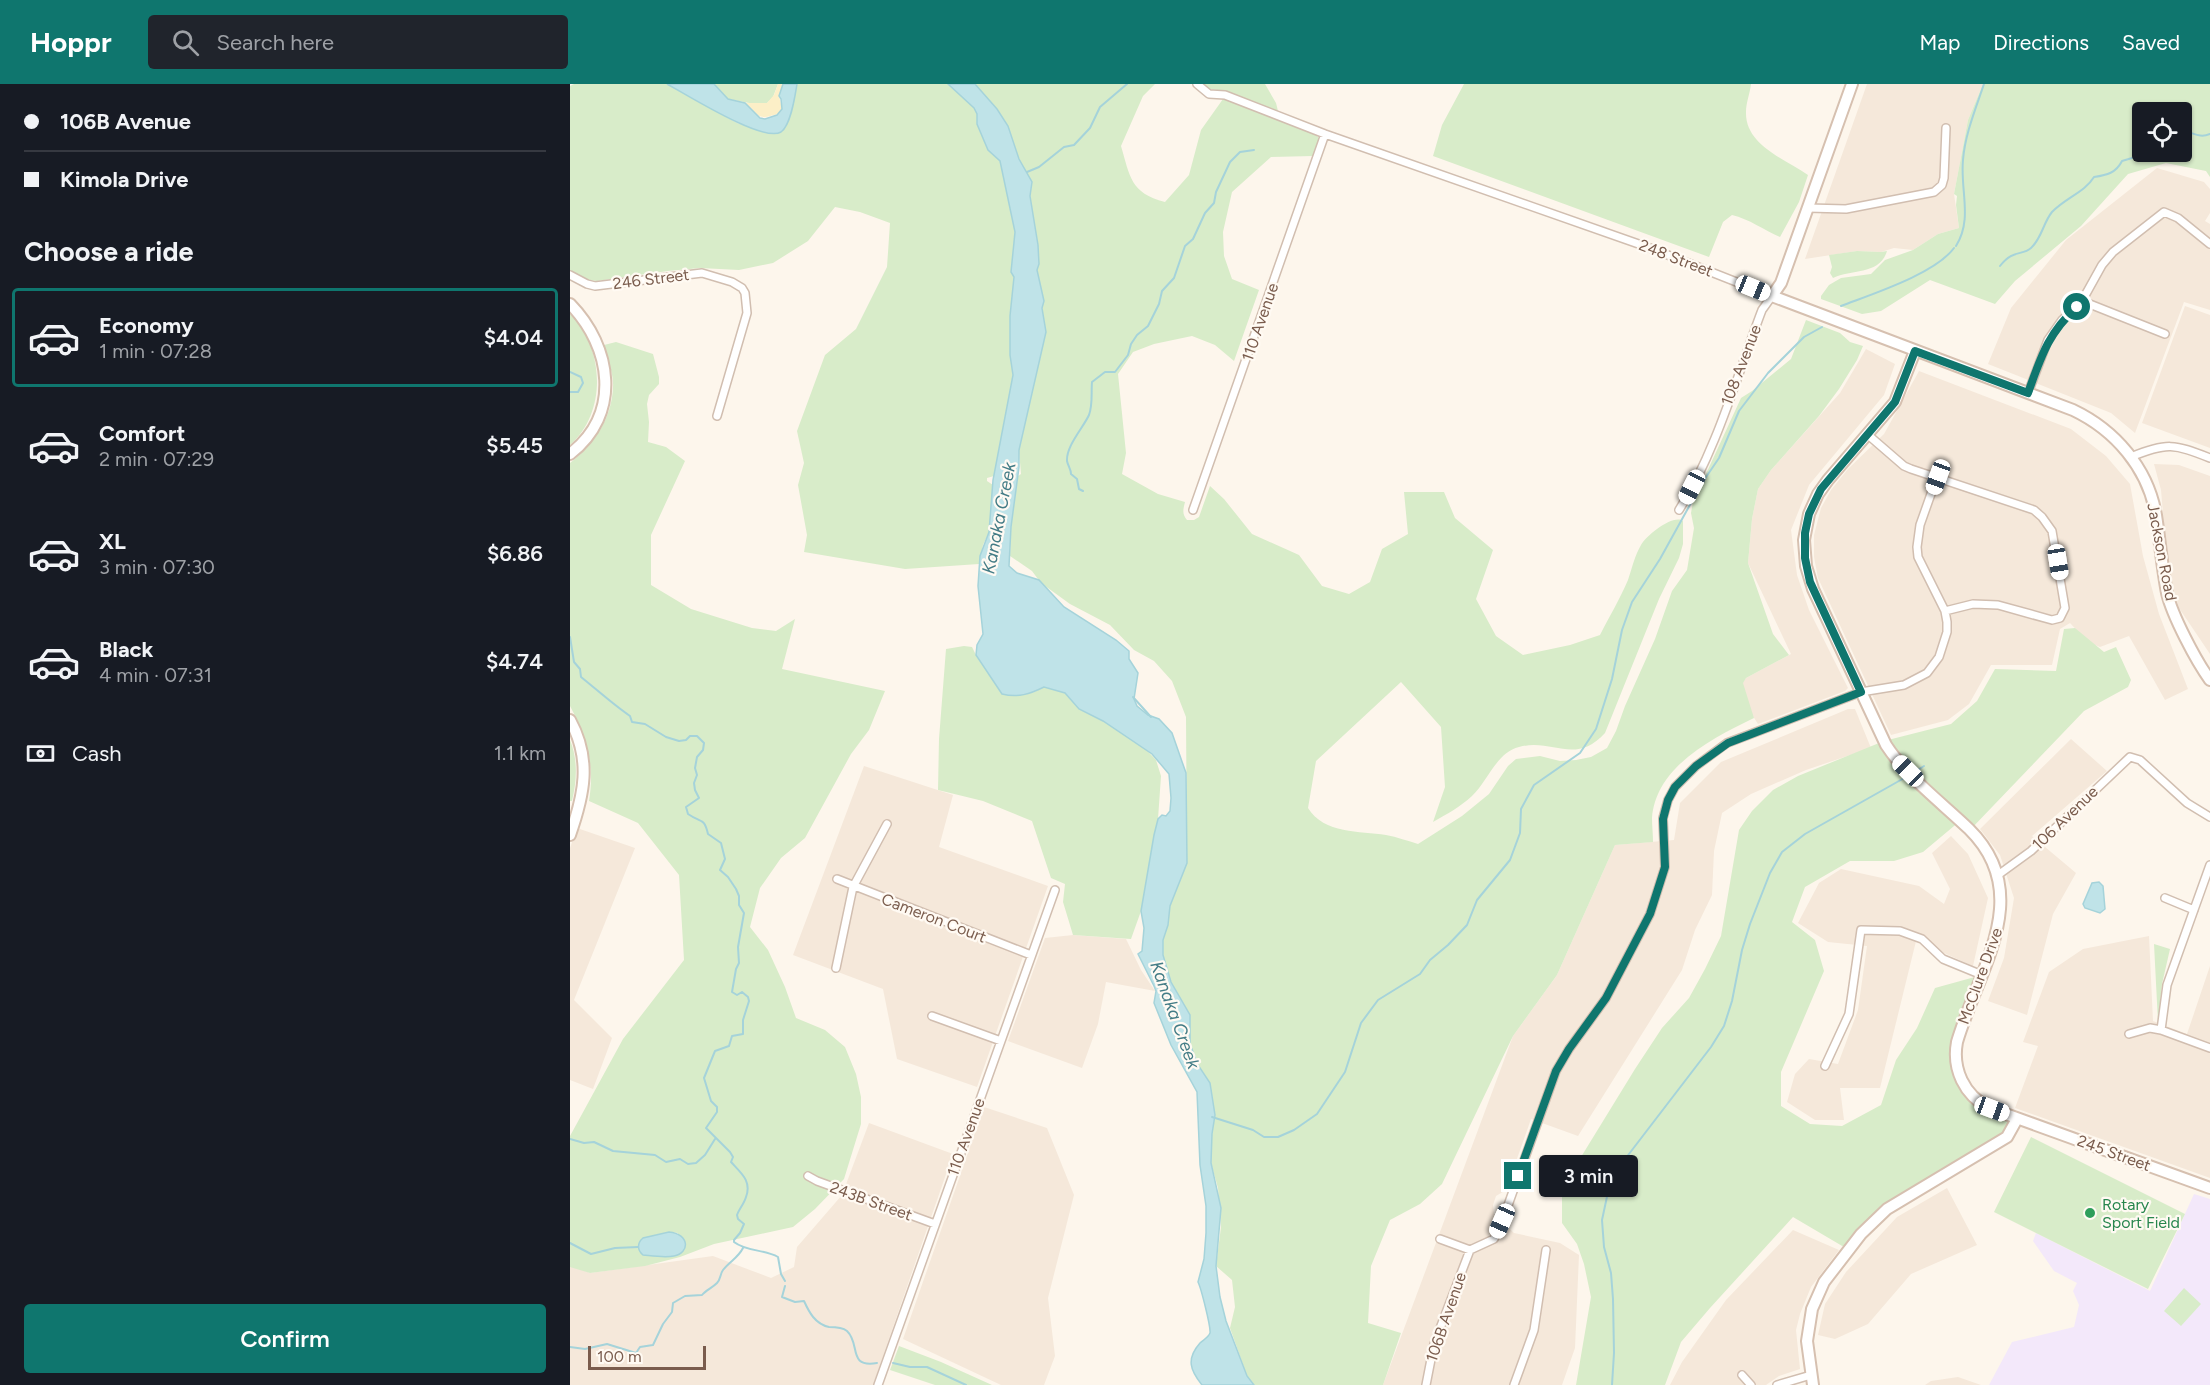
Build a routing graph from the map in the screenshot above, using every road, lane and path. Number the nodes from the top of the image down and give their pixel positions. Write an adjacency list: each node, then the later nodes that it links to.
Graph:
1 (1197, 84): 4 (street, 248 Street)
2 (1852, 84): 5 (street, 108 Avenue)
3 (1946, 128): 5 (street)
4 (1325, 134): 8 (street, 248 Street); 20 (street, 110 Avenue)
5 (1808, 208): 8 (street, 108 Avenue)
6 (2210, 244): 9 (street)
7 (570, 275): 14 (street, 246 Street)
8 (1772, 296): 12 (street, 248 Street); 21 (street, 108 Avenue)
9 (2082, 301): 11 (street); 13 (street)
10 (570, 304): 16 (street)
11 (2165, 334)
12 (1915, 351): 13 (street, 248 Street); 15 (street, McClure Drive)
13 (2028, 393): 17 (street, 248 Street)
14 (717, 416)
15 (1867, 434): 19 (street); 24 (street, McClure Drive)
16 (570, 454)
17 (2131, 457): 18 (street); 23 (street, Jackson Road)
18 (2210, 458)
19 (1938, 477): 22 (street); 22 (street)
20 (1193, 510)
21 (1679, 510)
22 (1945, 611): 24 (street, 106B Avenue)
23 (2210, 680)
24 (1861, 692): 30 (street, McClure Drive); 50 (street, 106B Avenue)
25 (570, 720): 28 (street)
26 (2210, 817): 30 (street, 106 Avenue)
27 (887, 824): 32 (street)
28 (570, 835)
29 (2210, 865): 35 (street)
30 (1998, 875): 38 (street, McClure Drive)
31 (837, 879): 32 (street, Cameron Court)
32 (853, 886): 36 (street, Cameron Court); 37 (street)
33 (1055, 890): 36 (street, 110 Avenue)
34 (2165, 898): 35 (street)
35 (2194, 910): 40 (street)
36 (1031, 956): 42 (street, 110 Avenue)
37 (836, 968)
38 (1982, 975): 44 (street); 45 (street, McClure Drive)
39 (932, 1016): 42 (street)
40 (2161, 1030): 41 (street); 43 (street)
41 (2129, 1034)
42 (1001, 1041): 48 (street, 110 Avenue)
43 (2210, 1048)
44 (1825, 1066)
45 (2017, 1119): 47 (street, 245 Street); 53 (street)
46 (808, 1176): 48 (street, 243B Street)
47 (2210, 1188)
48 (936, 1224): 54 (street, 110 Avenue)
49 (1440, 1239): 50 (street, 106B Avenue)
50 (1470, 1250): 55 (street, 106B Avenue)
51 (1546, 1250): 56 (street)
52 (1742, 1375): 57 (street)
53 (1812, 1380): 58 (street)
54 (878, 1385)
55 (1426, 1385)
56 (1514, 1385)
57 (1751, 1385)
58 (1777, 1385)

